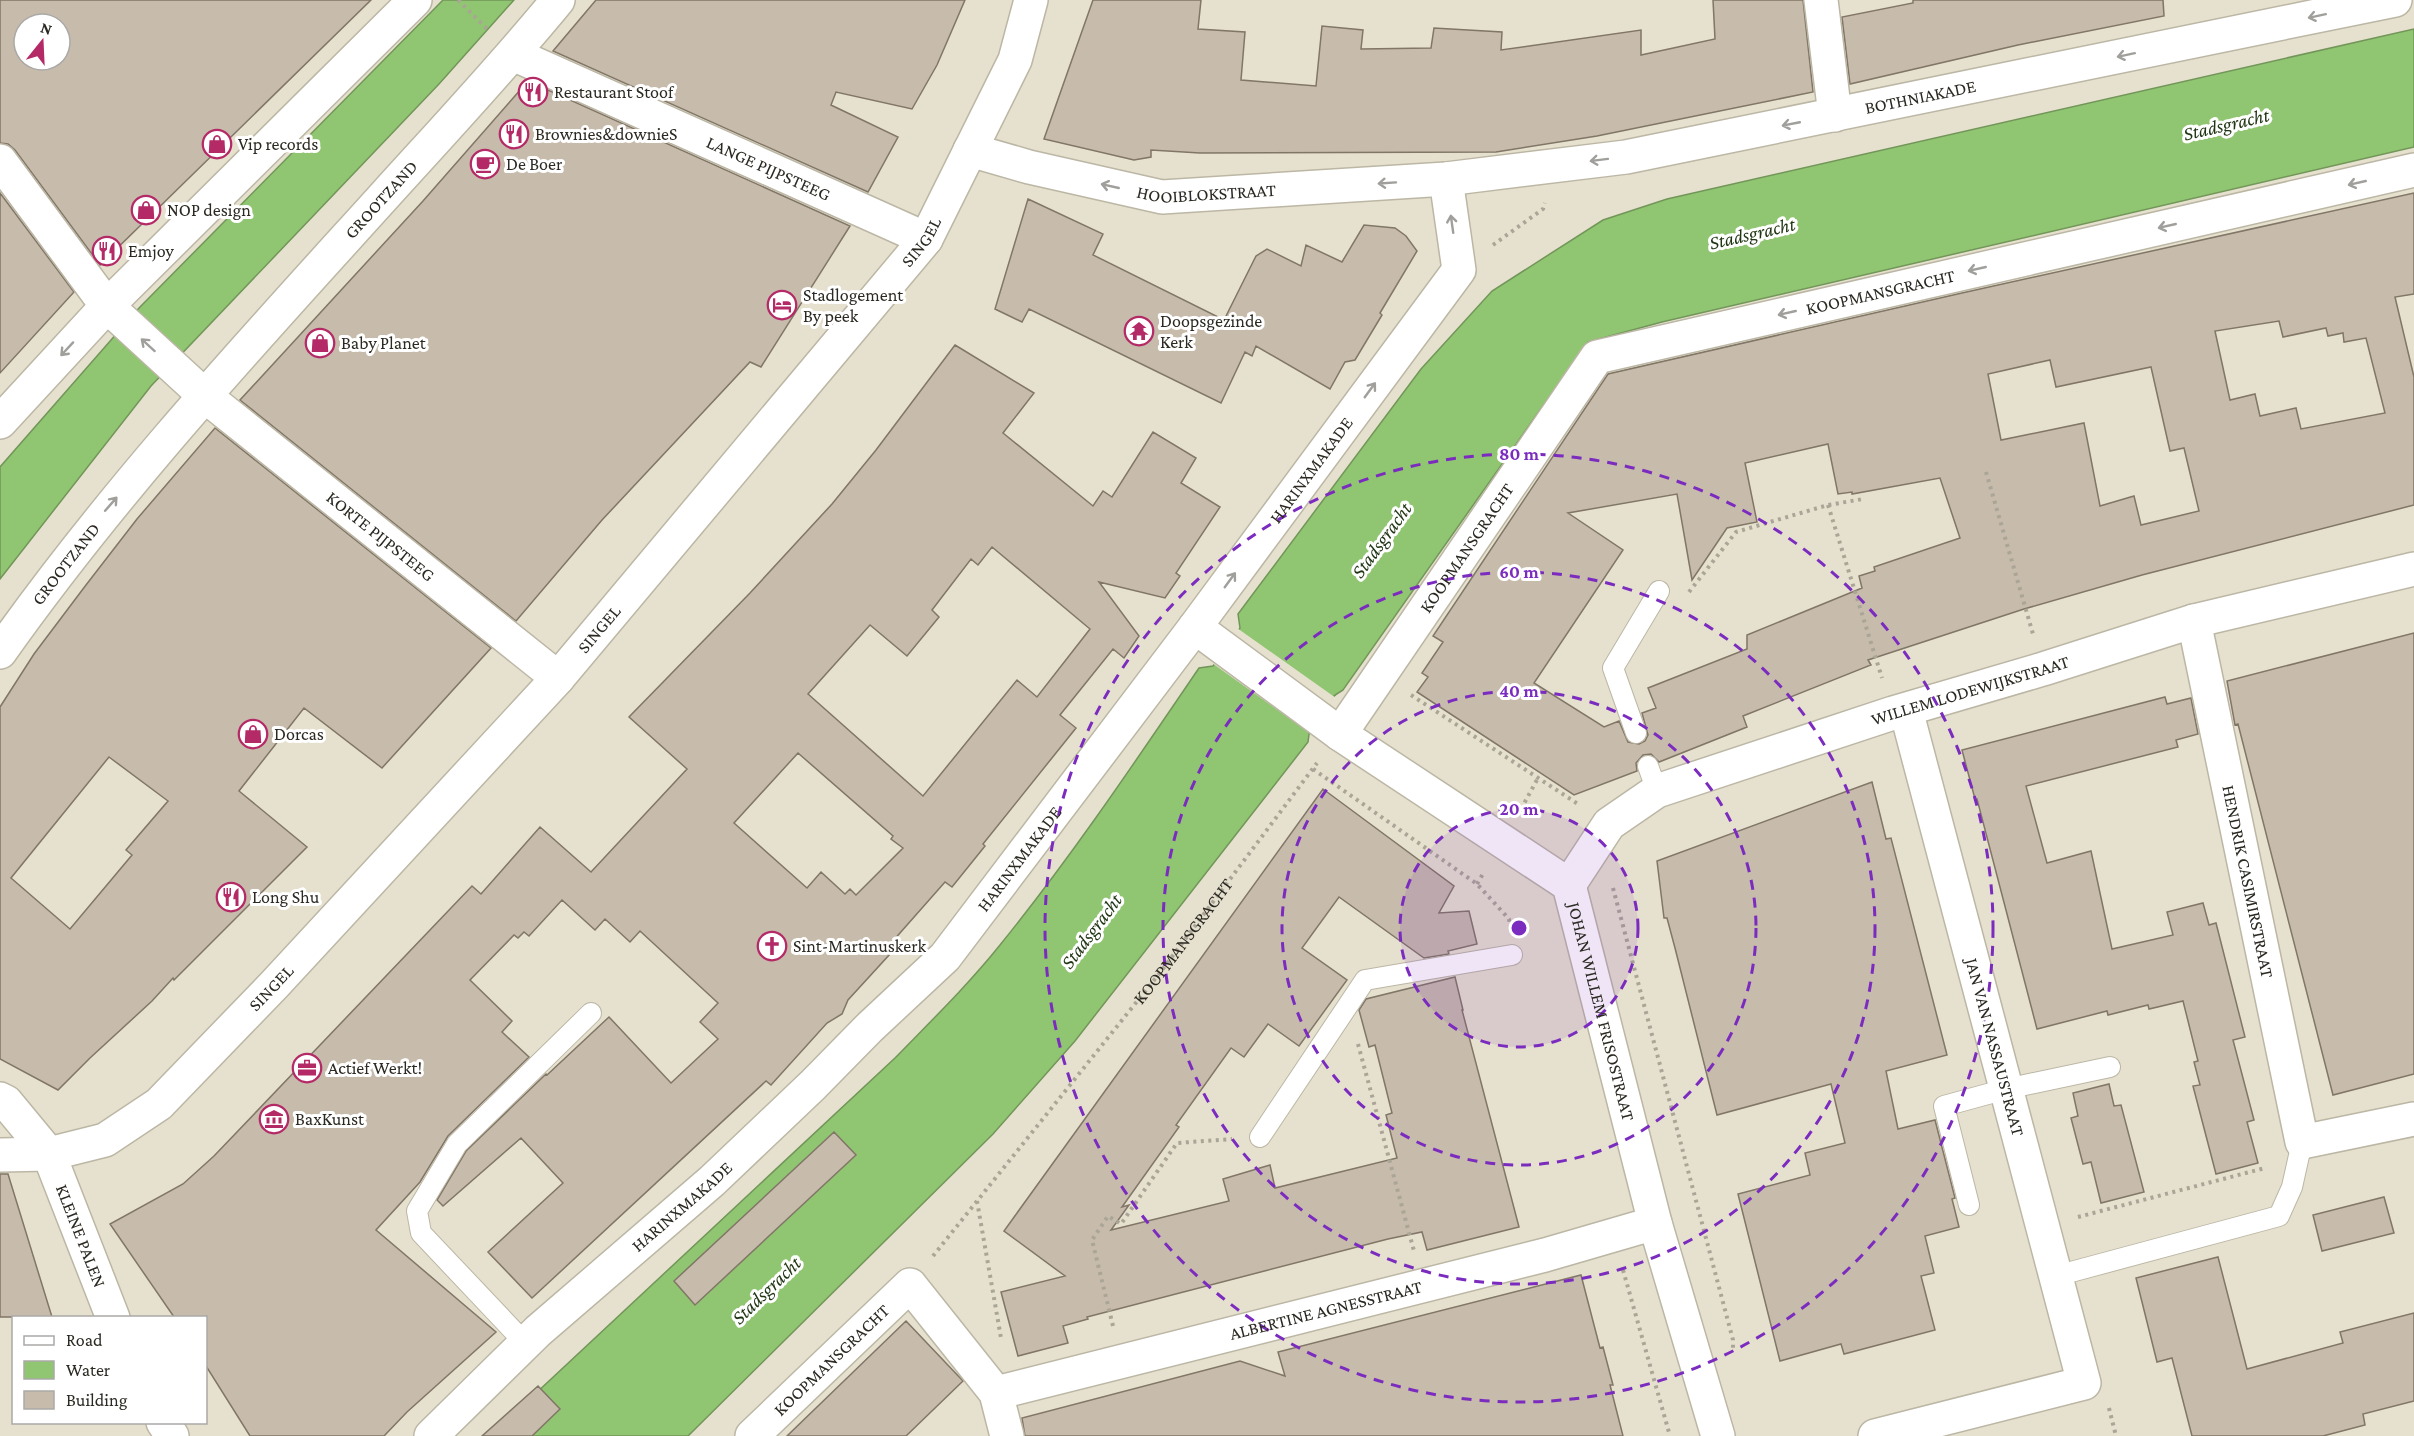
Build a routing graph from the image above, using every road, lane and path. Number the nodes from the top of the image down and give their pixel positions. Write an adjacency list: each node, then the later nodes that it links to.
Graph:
1 (415, 0): 17 (street)
2 (458, 0): 7 (path)
3 (558, 0): 8 (street, GROOTZAND)
4 (1031, 0): 10 (street, SINGEL)
5 (1821, 0): 9 (street)
6 (2395, 0): 9 (street, BOTHNIAKADE, one-way to 9)
7 (489, 31)
8 (513, 54): 15 (street, LANGE PIJPSTEEG); 18 (street, GROOTZAND)
9 (1835, 116): 12 (street, BOTHNIAKADE, one-way to 12)
10 (970, 150): 14 (street, HOOIBLOKSTRAAT, one-way to 10); 15 (street, SINGEL)
11 (0, 161): 17 (street)
12 (1553, 166): 14 (street, BOTHNIAKADE); 16 (path)
13 (2414, 170): 29 (street, KOOPMANSGRACHT, one-way to 29)
14 (1446, 179): 16 (street, one-way to 14)
15 (926, 238): 30 (street, SINGEL)
16 (1459, 270): 26 (street, HARINXMAKADE, one-way to 16)
17 (115, 315): 18 (street, one-way to 17); 19 (street, one-way to 19)
18 (205, 396): 27 (street, GROOTZAND, one-way to 18); 30 (street, KORTE PIJPSTEEG)
19 (0, 422)
20 (1986, 472): 28 (path)
21 (1863, 499): 22 (path)
22 (1828, 505): 24 (path); 31 (path)
23 (2414, 569): 25 (street, WILLEM LODEWIJKSTRAAT)
24 (1659, 591): 33 (lane)
25 (2194, 621): 28 (street, WILLEM LODEWIJKSTRAAT); 45 (street, HENDRIK CASIMIRSTRAAT)
26 (1206, 636): 32 (street, JOHAN WILLEM FRISOSTRAAT); 57 (street, HARINXMAKADE)
27 (0, 652)
28 (2043, 669): 31 (street, WILLEM LODEWIJKSTRAAT)
29 (1380, 675): 32 (street, KOOPMANSGRACHT); 35 (path)
30 (558, 678): 46 (street, SINGEL)
31 (1899, 712): 35 (street, WILLEM LODEWIJKSTRAAT); 41 (street, JAN VAN NASSAUSTRAAT)
32 (1332, 727): 34 (path, KOOPMANSGRACHT); 36 (street, JOHAN WILLEM FRISOSTRAAT)
33 (1636, 733)
34 (1313, 769): 37 (path); 48 (path, KOOPMANSGRACHT)
35 (1604, 831): 36 (street, WILLEM LODEWIJKSTRAAT); 60 (path)
36 (1569, 885): 50 (street, JOHAN WILLEM FRISOSTRAAT)
37 (1512, 955): 38 (lane)
38 (1348, 1006): 44 (lane); 55 (path)
39 (591, 1013): 57 (lane)
40 (2110, 1067): 41 (lane)
41 (2006, 1089): 49 (lane); 51 (street, JAN VAN NASSAUSTRAAT)
42 (0, 1099): 46 (street, KLEINE PALEN)
43 (2414, 1119): 45 (street)
44 (1260, 1137): 58 (path)
45 (2300, 1151): 51 (path); 53 (lane)
46 (49, 1154): 47 (street, SINGEL); 56 (street, KLEINE PALEN)
47 (0, 1155)
48 (977, 1201): 54 (path, KOOPMANSGRACHT); 59 (path)
49 (1969, 1205)
50 (1655, 1223): 52 (street, ALBERTINE AGNESSTRAAT); 60 (street, JOHAN WILLEM FRISOSTRAAT)
51 (2042, 1226): 53 (street, JAN VAN NASSAUSTRAAT)
52 (1613, 1234): 55 (street, ALBERTINE AGNESSTRAAT); 64 (path)
53 (2056, 1276): 66 (street, JAN VAN NASSAUSTRAAT)
54 (910, 1285): 59 (street); 62 (street, KOOPMANSGRACHT)
55 (1423, 1286): 58 (street, ALBERTINE AGNESSTRAAT)
56 (113, 1316)
57 (526, 1344): 61 (street, HARINXMAKADE)
58 (1122, 1362): 59 (street, ALBERTINE AGNESSTRAAT)
59 (1003, 1391): 63 (street)
60 (1707, 1399): 65 (street, JOHAN WILLEM FRISOSTRAAT)
61 (431, 1436)
62 (752, 1436)
63 (1007, 1436)
64 (1670, 1436)
65 (1718, 1436)
66 (1875, 1436)

